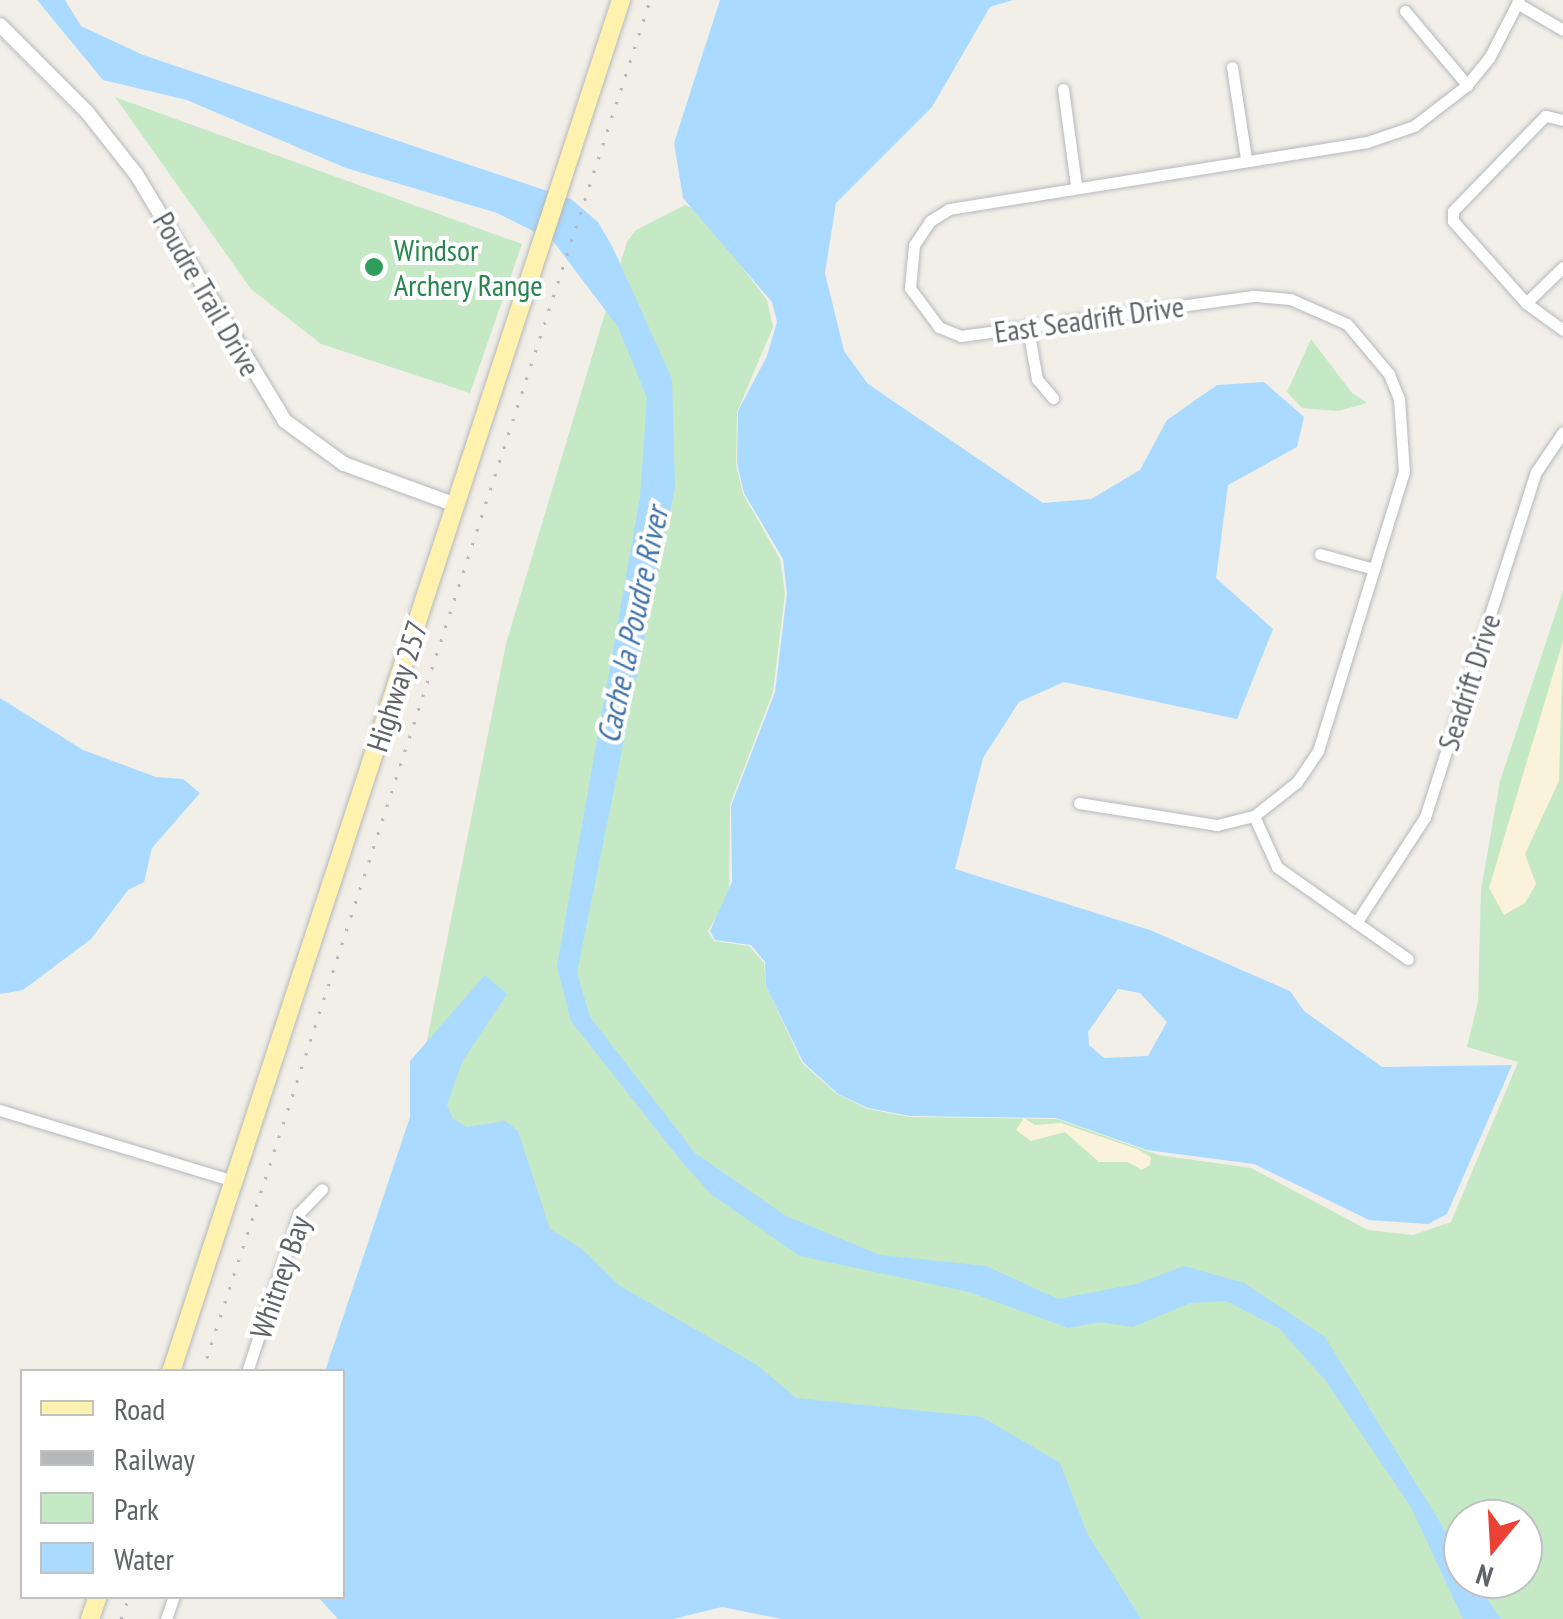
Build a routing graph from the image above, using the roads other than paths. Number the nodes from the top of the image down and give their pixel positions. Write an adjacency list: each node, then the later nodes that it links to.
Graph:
1 (621, 0): 18 (main road, Highway 257)
2 (1518, 2): 5 (street); 7 (street, East Seadrift Drive)
3 (1406, 11): 7 (street)
4 (0, 25): 18 (street, Poudre Trail Drive)
5 (1563, 30)
6 (1232, 68): 10 (street)
7 (1467, 85): 10 (street, East Seadrift Drive)
8 (1062, 89): 11 (street)
9 (1563, 120): 13 (street)
10 (1246, 158): 11 (street, East Seadrift Drive)
11 (1076, 186): 14 (street, East Seadrift Drive)
12 (1563, 267): 13 (street)
13 (1526, 303): 15 (street)
14 (1028, 329): 16 (street); 20 (street, East Seadrift Drive)
15 (1563, 330)
16 (1054, 398)
17 (1563, 432): 23 (street, Seadrift Drive)
18 (456, 505): 26 (main road, Highway 257)
19 (1320, 554): 20 (street)
20 (1374, 569): 22 (street, East Seadrift Drive)
21 (1079, 803): 22 (street)
22 (1254, 816): 23 (street)
23 (1356, 923): 24 (street)
24 (1408, 959)
25 (0, 1110): 26 (street)
26 (234, 1182): 28 (main road, Highway 257)
27 (322, 1188): 29 (street, Whitney Bay)
28 (172, 1369)
29 (248, 1369)

